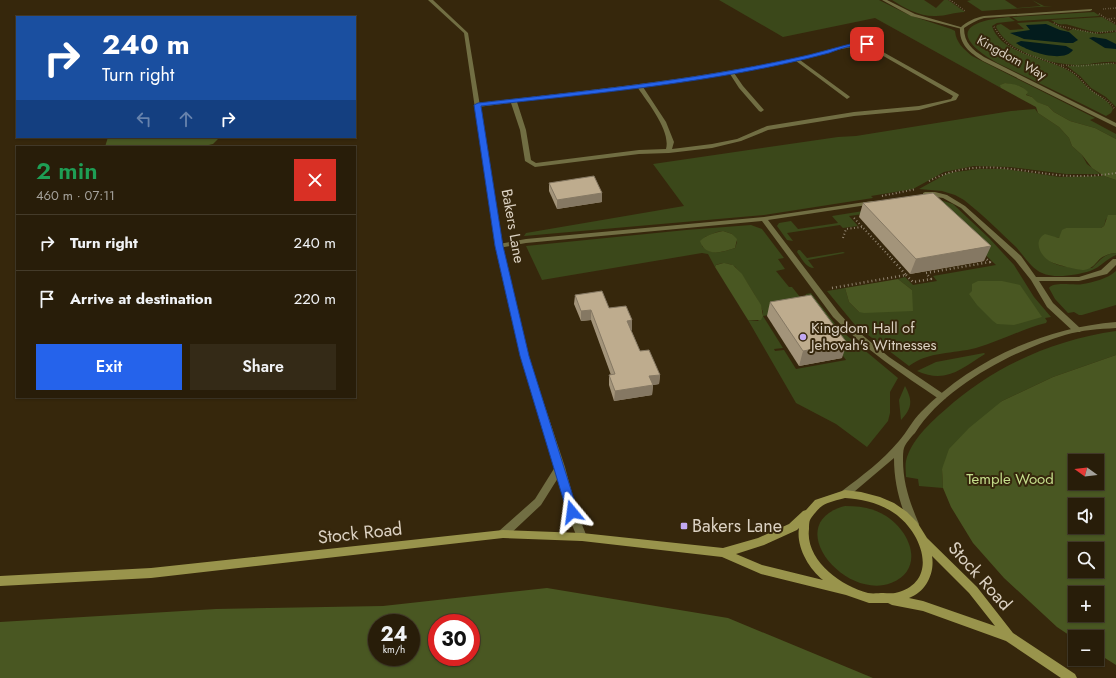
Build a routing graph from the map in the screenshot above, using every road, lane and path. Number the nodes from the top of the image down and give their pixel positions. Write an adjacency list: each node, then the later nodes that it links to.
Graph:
1 (430, 0): 19 (street, Bakers Lane)
2 (884, 0): 10 (street)
3 (1090, 10): 10 (street, Kingdom Way)
4 (1103, 16): 5 (path)
5 (1094, 17)
6 (1116, 18): 7 (path)
7 (1107, 19)
8 (1052, 22): 11 (path)
9 (996, 24): 14 (path)
10 (962, 28): 22 (street, Kingdom Way)
11 (1116, 31)
12 (797, 60): 15 (street); 17 (street); 23 (street)
13 (1116, 63): 14 (path)
14 (1060, 65): 21 (path)
15 (731, 72): 16 (street); 20 (street)
16 (640, 86): 18 (street); 23 (street)
17 (847, 97)
18 (513, 100): 19 (street); 23 (street)
19 (478, 105): 33 (street, Bakers Lane)
20 (761, 110)
21 (1115, 110)
22 (1116, 125)
23 (669, 151)
24 (1116, 173): 25 (path)
25 (926, 183)
26 (921, 186): 28 (path)
27 (916, 196): 37 (street)
28 (880, 199): 30 (street)
29 (860, 216): 31 (path)
30 (764, 219): 33 (street); 43 (street)
31 (862, 227): 32 (path); 36 (path)
32 (843, 238)
33 (499, 246): 45 (street, Bakers Lane)
34 (978, 252): 36 (path)
35 (1116, 261): 37 (street)
36 (906, 275): 38 (path)
37 (1034, 279): 42 (street)
38 (826, 289)
39 (1116, 319): 40 (street)
40 (1103, 325): 41 (street); 42 (street)
41 (1116, 325)
42 (1078, 330): 43 (street)
43 (942, 397): 44 (street)
44 (898, 448): 46 (street); 48 (street)
45 (560, 467): 49 (street); 50 (street, Bakers Lane)
46 (845, 494): 47 (main road); 48 (main road)
47 (810, 510): 52 (main road, Stock Road); 54 (main road)
48 (916, 527): 51 (main road)
49 (503, 534): 50 (main road, Stock Road); 53 (main road, Stock Road)
50 (582, 537): 52 (main road, Stock Road)
51 (924, 540): 55 (main road); 56 (main road, Stock Road)
52 (723, 554): 54 (main road, Stock Road)
53 (0, 581)
54 (846, 590): 55 (main road)
55 (887, 599): 56 (main road, Stock Road)
56 (1010, 637): 57 (main road, Stock Road)
57 (1071, 678)

